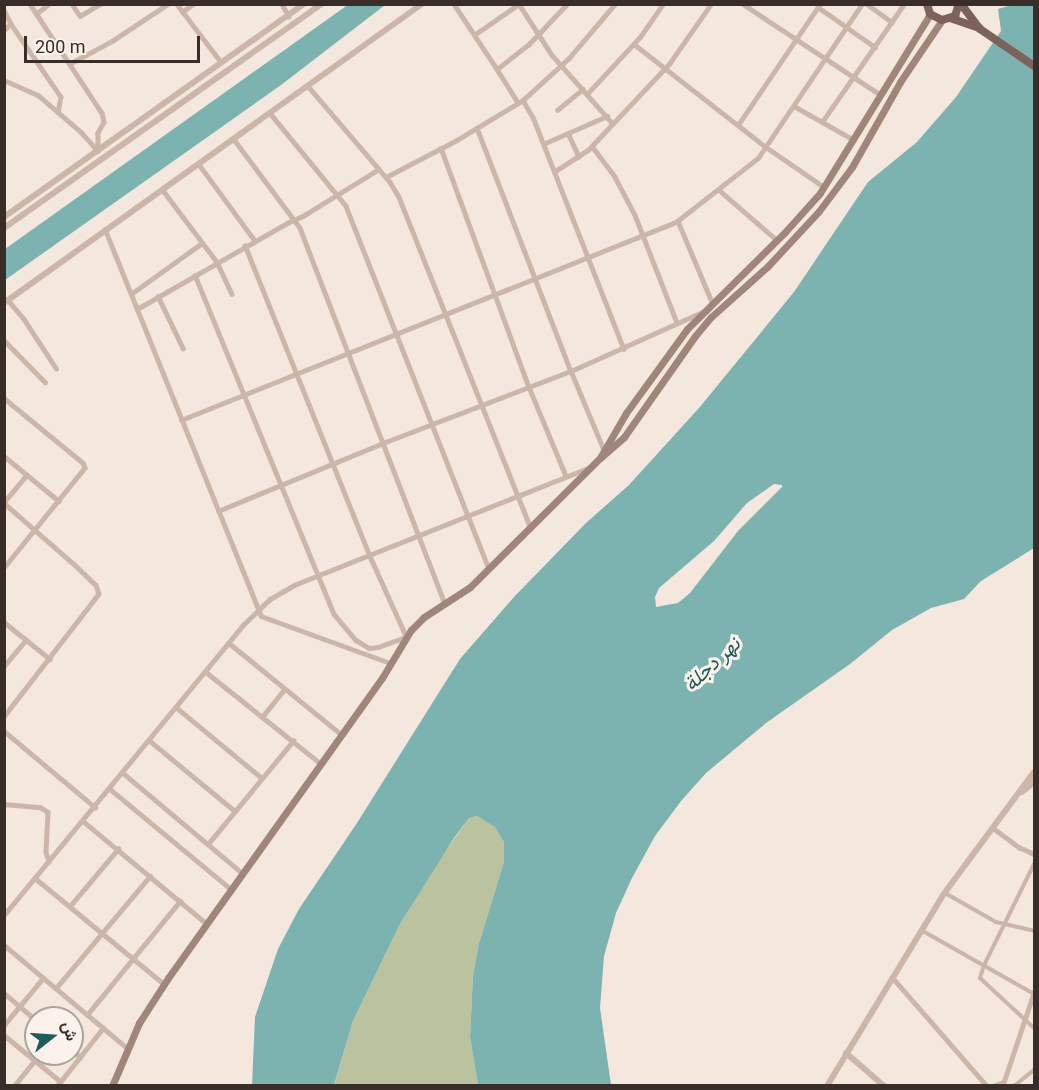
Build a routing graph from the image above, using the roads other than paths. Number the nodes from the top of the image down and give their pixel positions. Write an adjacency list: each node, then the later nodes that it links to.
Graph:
1 (30, 4): 26 (street)
2 (49, 4): 26 (street)
3 (72, 4): 4 (street)
4 (100, 4)
5 (168, 4): 42 (street)
6 (177, 4): 25 (street)
7 (193, 4): 25 (street)
8 (282, 4): 28 (street)
9 (304, 4): 28 (street)
10 (321, 4): 84 (street)
11 (422, 4): 49 (street)
12 (454, 4): 35 (street)
13 (519, 4): 35 (street); 36 (street)
14 (567, 4): 36 (street)
15 (615, 4): 43 (street)
16 (663, 4): 38 (street)
17 (711, 4): 45 (street)
18 (743, 4): 37 (street)
19 (865, 4): 30 (street); 32 (street)
20 (904, 4): 30 (street)
21 (927, 4): 27 (main road)
22 (960, 4): 29 (main road); 33 (main road)
23 (819, 6): 32 (street); 37 (street)
24 (4, 10): 31 (street)
25 (182, 12): 41 (street)
26 (36, 14): 42 (street)
27 (930, 14): 29 (main road); 51 (main road)
28 (289, 16): 41 (street)
29 (946, 19): 33 (main road); 62 (main road)
30 (892, 22): 39 (street)
31 (11, 24): 34 (street); 55 (street)
32 (847, 27): 39 (street); 40 (street)
33 (982, 30): 44 (main road)
34 (4, 31)
35 (474, 35): 46 (street)
36 (539, 35): 43 (street); 46 (street)
37 (796, 40): 40 (street); 61 (street)
38 (634, 44): 45 (street); 50 (street)
39 (874, 47): 47 (street)
40 (826, 59): 47 (street); 53 (street)
41 (221, 62): 71 (street)
42 (69, 64): 71 (street)
43 (562, 65): 50 (street); 52 (street)
44 (1035, 66)
45 (664, 68): 60 (street); 61 (street)
46 (497, 69): 52 (street)
47 (854, 77): 51 (street); 58 (street)
48 (4, 80): 55 (street)
49 (308, 86): 56 (street); 74 (street)
50 (585, 92): 54 (street); 57 (street)
51 (882, 95): 59 (main road)
52 (520, 101): 63 (street); 67 (street)
53 (794, 106): 58 (street); 69 (street)
54 (557, 110)
55 (58, 112): 71 (street)
56 (270, 113): 65 (street); 80 (street)
57 (607, 116): 60 (street); 64 (street)
58 (822, 122): 66 (street)
59 (865, 123): 62 (main road); 66 (main road)
60 (613, 124): 68 (street)
61 (738, 125): 69 (street)
62 (874, 127): 123 (main road)
63 (477, 128): 70 (street); 94 (street)
64 (568, 133): 67 (street); 72 (street)
65 (233, 138): 73 (street); 82 (street)
66 (854, 140): 77 (main road)
67 (543, 144): 75 (street)
68 (592, 146): 72 (street); 86 (street)
69 (766, 147): 77 (street); 79 (street)
70 (441, 148): 76 (street); 98 (street)
71 (98, 151): 81 (street)
72 (579, 157): 75 (street)
73 (198, 164): 78 (street); 88 (street)
74 (379, 170): 76 (street); 80 (street)
75 (554, 172): 91 (street)
76 (386, 177): 103 (street)
77 (824, 187): 87 (main road)
78 (162, 189): 85 (street); 89 (street)
79 (719, 190): 83 (street); 87 (street)
80 (338, 195): 82 (street); 105 (street)
81 (4, 216)
82 (296, 220): 88 (street); 109 (street)
83 (678, 220): 86 (street); 100 (street)
84 (4, 228)
85 (105, 229): 95 (street); 99 (street)
86 (644, 236): 91 (street); 104 (street)
87 (777, 240): 100 (main road)
88 (255, 241): 90 (street)
89 (202, 243): 92 (street); 95 (street)
90 (245, 246): 92 (street); 112 (street)
91 (588, 258): 94 (street); 108 (street)
92 (217, 262): 93 (street); 96 (street)
93 (195, 275): 97 (street); 115 (street)
94 (536, 279): 98 (street); 111 (street)
95 (131, 294): 101 (street)
96 (231, 294)
97 (158, 296): 101 (street); 107 (street)
98 (494, 296): 103 (street); 114 (street)
99 (6, 302): 110 (street)
100 (712, 302): 102 (main road)
101 (137, 309): 118 (street)
102 (702, 312): 104 (street); 121 (main road)
103 (446, 315): 105 (street); 117 (street)
104 (677, 323): 108 (street)
105 (396, 335): 109 (street); 119 (street)
106 (4, 340): 113 (street)
107 (183, 348)
108 (624, 349): 111 (street)
109 (349, 355): 112 (street); 120 (street)
110 (56, 368)
111 (571, 371): 114 (street); 121 (street)
112 (298, 374): 115 (street); 124 (street)
113 (45, 382)
114 (530, 387): 117 (street); 127 (street)
115 (244, 395): 118 (street); 128 (street)
116 (4, 398): 130 (street)
117 (481, 406): 119 (street); 129 (street)
118 (181, 420): 132 (street)
119 (432, 424): 120 (street); 133 (street)
120 (383, 443): 124 (street); 136 (street)
121 (604, 450): 123 (main road)
122 (4, 456): 126 (street)
123 (600, 458): 125 (main road)
124 (333, 464): 128 (street); 137 (street)
125 (591, 467): 127 (street); 134 (main road)
126 (27, 475): 130 (street); 131 (street)
127 (566, 476): 129 (street)
128 (282, 484): 132 (street); 140 (street)
129 (517, 496): 133 (street); 134 (street)
130 (59, 501): 135 (street)
131 (4, 502): 135 (street)
132 (218, 511): 142 (street)
133 (467, 516): 136 (street); 139 (street)
134 (531, 529): 139 (main road)
135 (36, 530): 138 (street); 147 (street)
136 (418, 535): 137 (street); 141 (street)
137 (369, 555): 140 (street); 144 (street)
138 (4, 568)
139 (489, 570): 141 (main road)
140 (318, 575): 142 (street); 144 (street)
141 (446, 603): 144 (main road)
142 (258, 610): 146 (street); 148 (street)
143 (4, 622): 145 (street)
144 (406, 637): 148 (main road)
145 (26, 640): 147 (street); 149 (street)
146 (229, 643): 150 (street); 151 (street)
147 (50, 659): 153 (street)
148 (390, 663): 156 (main road)
149 (4, 666)
150 (206, 672): 152 (street); 154 (street)
151 (285, 689): 154 (street); 156 (street)
152 (177, 708): 157 (street); 162 (street)
153 (4, 717)
154 (262, 717): 158 (street)
155 (4, 731): 167 (street)
156 (341, 734): 159 (main road)
157 (150, 741): 161 (street); 168 (street)
158 (292, 741): 159 (street); 162 (street)
159 (320, 763): 176 (main road)
160 (1035, 772): 165 (street)
161 (123, 773): 164 (street); 171 (street)
162 (262, 778): 168 (street)
163 (1035, 782): 165 (street)
164 (110, 789): 167 (street); 179 (street)
165 (1017, 796): 170 (street)
166 (4, 804): 174 (street)
167 (95, 807): 169 (street)
168 (235, 811): 171 (street)
169 (83, 821): 172 (street); 174 (street)
170 (992, 827): 173 (street); 180 (street)
171 (208, 844): 176 (street)
172 (118, 849): 177 (street); 182 (street)
173 (1035, 854)
174 (49, 862): 178 (street)
175 (1035, 864): 185 (street)
176 (242, 873): 179 (main road)
177 (150, 876): 181 (street); 188 (street)
178 (36, 878): 182 (street); 183 (street)
179 (231, 889): 184 (main road)
180 (944, 893): 185 (street); 186 (street)
181 (180, 901): 184 (street); 190 (street)
182 (70, 906): 188 (street)
183 (4, 915)
184 (206, 923): 194 (main road)
185 (1003, 925): 187 (street); 191 (street)
186 (920, 929): 191 (street); 192 (street)
187 (1035, 931)
188 (102, 933): 190 (street); 195 (street)
189 (4, 945): 193 (street)
190 (133, 959): 194 (street); 200 (street)
191 (984, 965): 197 (street); 201 (street)
192 (892, 976): 209 (street); 220 (street)
193 (43, 978): 195 (street); 198 (street)
194 (164, 984): 206 (main road)
195 (56, 988): 200 (street)
196 (4, 993): 198 (street)
197 (1034, 993): 201 (street)
198 (20, 1006): 199 (street); 202 (street)
199 (24, 1010)
200 (87, 1015): 203 (street)
201 (1026, 1020): 204 (street); 215 (street)
202 (4, 1025)
203 (104, 1028): 206 (street); 208 (street)
204 (1035, 1028)
205 (4, 1035): 207 (street)
206 (127, 1048): 217 (main road)
207 (24, 1051)
208 (84, 1052)
209 (846, 1053): 218 (street); 219 (street)
210 (30, 1066): 216 (street)
211 (41, 1066): 214 (street)
212 (72, 1066): 214 (street)
213 (1035, 1070): 222 (street)
214 (58, 1083)
215 (1005, 1085): 221 (street)
216 (14, 1086)
217 (112, 1086)
218 (826, 1086)
219 (884, 1086)
220 (987, 1086)
221 (993, 1086)
222 (1014, 1086)

